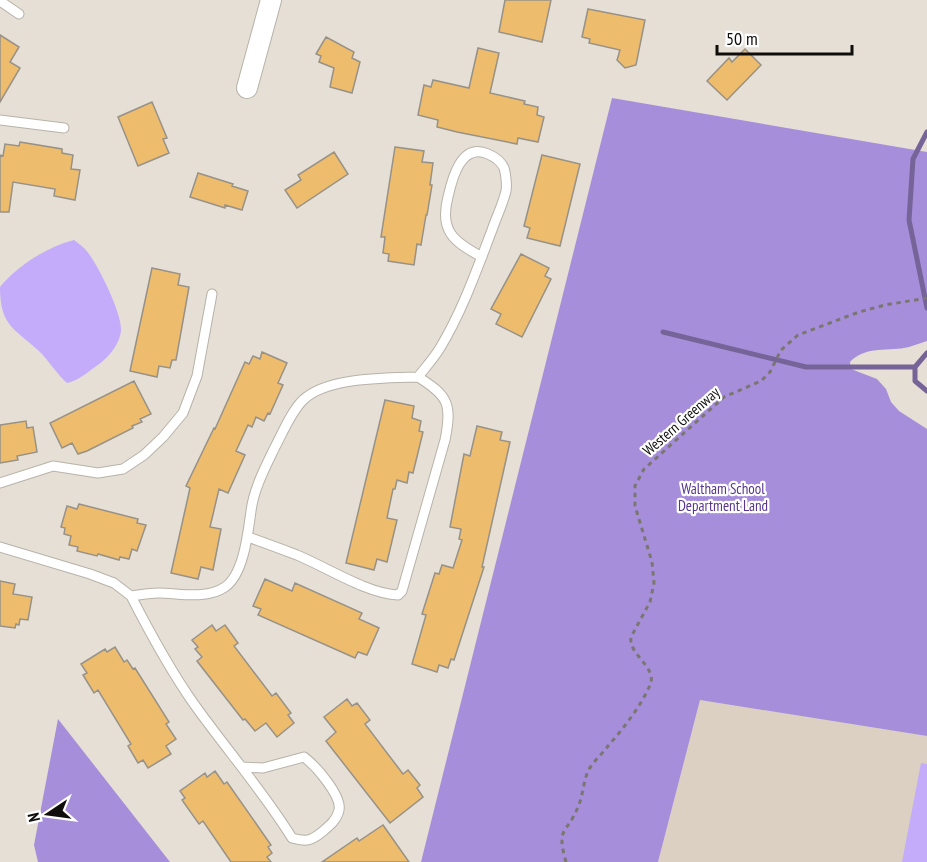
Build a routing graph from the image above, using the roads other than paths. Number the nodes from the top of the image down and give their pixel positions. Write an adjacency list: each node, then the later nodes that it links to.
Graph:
1 (271, 0): 4 (street)
2 (0, 1): 3 (lane)
3 (18, 14)
4 (247, 88)
5 (0, 120): 6 (lane)
6 (64, 128)
7 (482, 257): 7 (lane); 9 (lane)
8 (212, 294): 10 (lane)
9 (418, 377): 11 (lane); 11 (lane)
10 (0, 483)
11 (248, 537): 13 (lane)
12 (0, 548): 13 (lane)
13 (131, 596): 14 (lane)
14 (243, 767): 14 (lane)

